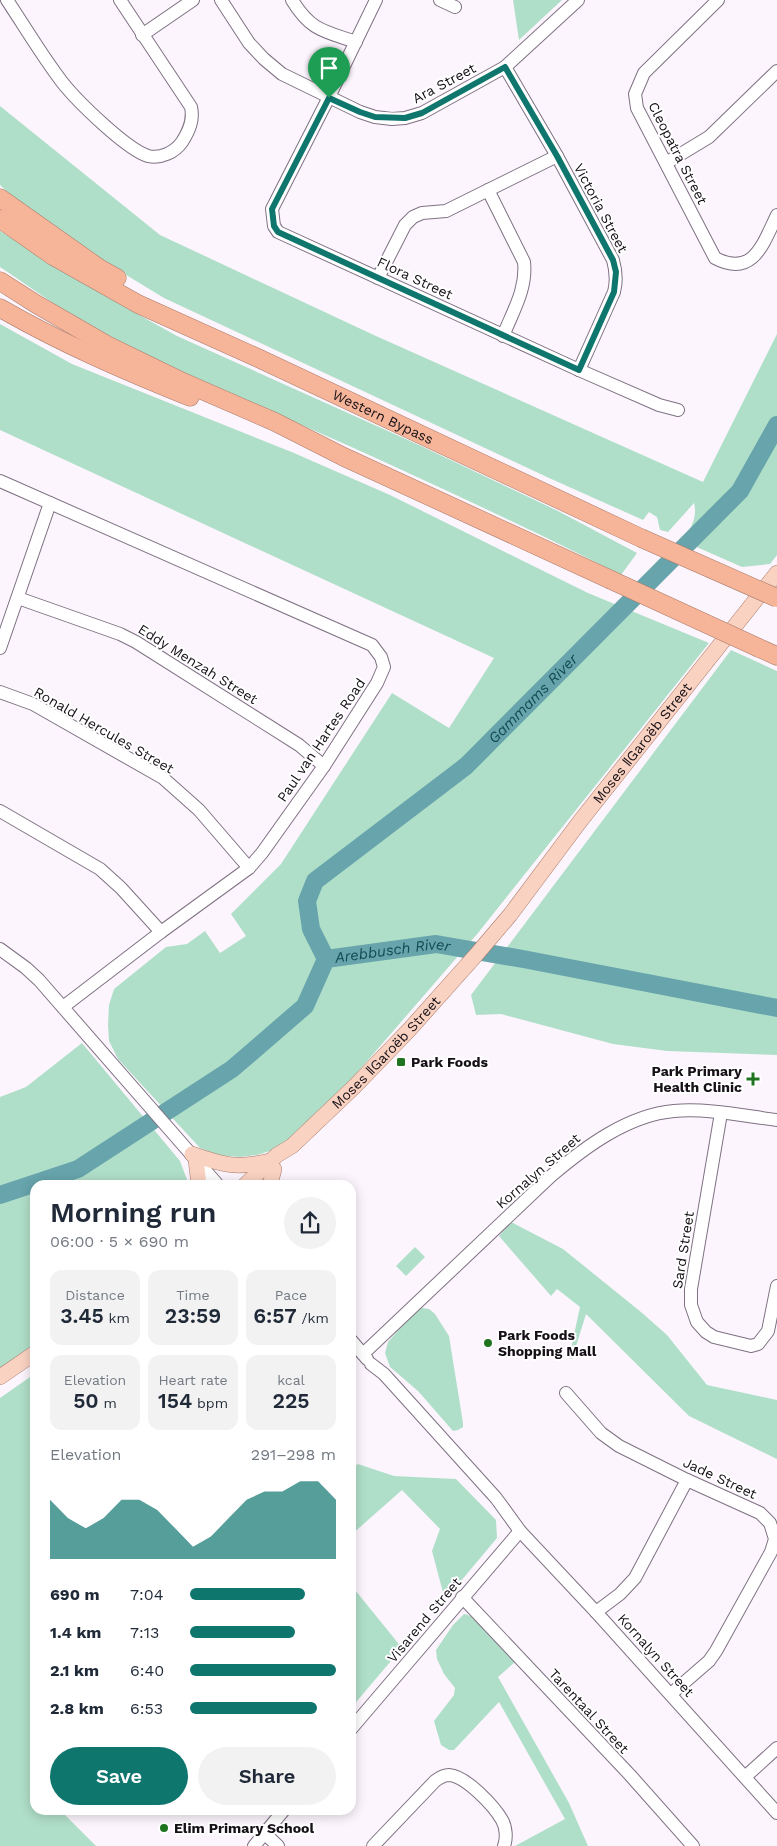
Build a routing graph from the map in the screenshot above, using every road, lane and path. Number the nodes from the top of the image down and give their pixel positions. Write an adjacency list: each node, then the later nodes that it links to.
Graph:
1 (7, 0): 11 (street)
2 (120, 0): 11 (street)
3 (194, 0): 11 (street)
4 (220, 0): 15 (street, Ara Street)
5 (292, 0): 12 (street)
6 (376, 0): 12 (street)
7 (440, 0): 10 (street)
8 (578, 0): 13 (street, Ara Street)
9 (718, 0): 17 (street, Cleopatra Street)
10 (455, 7)
11 (142, 35)
12 (356, 42): 15 (street)
13 (505, 67): 15 (street, Ara Street); 16 (street, Victoria Street)
14 (777, 71): 17 (street)
15 (329, 98): 22 (street, Flora Street)
16 (557, 156): 18 (street); 27 (street, Victoria Street)
17 (666, 162): 20 (street, Cleopatra Street)
18 (488, 190): 22 (street); 25 (street)
19 (0, 198): 26 (highway)
20 (777, 215)
21 (0, 219): 26 (highway, Western Bypass)
22 (378, 278): 25 (street, Flora Street)
23 (0, 281): 29 (highway)
24 (0, 308): 29 (highway)
25 (504, 336): 27 (street, Flora Street)
26 (258, 358): 34 (highway, Western Bypass, bridge)
27 (579, 370): 28 (street, Flora Street)
28 (678, 410)
29 (344, 458): 36 (highway, bridge)
30 (0, 480): 31 (street, Paul van Hartes Road)
31 (50, 503): 33 (street); 38 (street, Paul van Hartes Road)
32 (777, 574): 47 (main road, Moses ǁGaroëb Street)
33 (18, 598): 35 (street); 38 (street, Eddy Menzah Street)
34 (777, 598)
35 (0, 648)
36 (777, 656)
37 (0, 692): 40 (street, Ronald Hercules Street)
38 (324, 766): 40 (street, Paul van Hartes Road)
39 (0, 811): 41 (street)
40 (249, 868): 41 (street, Paul van Hartes Road)
41 (161, 932): 43 (street, Paul van Hartes Road)
42 (0, 949): 43 (street)
43 (63, 1007): 46 (street)
44 (721, 1113): 45 (street, Kornalyn Street); 53 (street, Sard Street); 55 (street, Kornalyn Street)
45 (777, 1120)
46 (194, 1157): 47 (main road); 48 (main road); 49 (street)
47 (272, 1165): 50 (main road, Moses ǁGaroëb Street); 51 (main road, Moses ǁGaroëb Street); 52 (main road)
48 (198, 1180)
49 (214, 1180)
50 (252, 1180)
51 (261, 1180)
52 (270, 1180)
53 (777, 1286)
54 (356, 1346): 55 (street, Kornalyn Street)
55 (363, 1354): 60 (street, Kornalyn Street)
56 (30, 1356): 57 (main road)
57 (0, 1377)
58 (566, 1393): 59 (street, Jade Street)
59 (687, 1480): 62 (street); 63 (street, Jade Street)
60 (520, 1531): 61 (street, Visarend Street); 62 (street, Kornalyn Street)
61 (462, 1598): 64 (street, Visarend Street); 74 (street, Tarentaal Street)
62 (596, 1612): 63 (street, Kornalyn Street)
63 (671, 1694): 66 (street, Kornalyn Street)
64 (356, 1723)
65 (777, 1748): 66 (street)
66 (745, 1777): 67 (street, Kornalyn Street)
67 (777, 1813)
68 (280, 1815): 69 (street)
69 (264, 1833): 70 (street); 71 (street)
70 (254, 1846)
71 (278, 1846)
72 (372, 1846): 73 (street)
73 (504, 1846)
74 (693, 1846)

